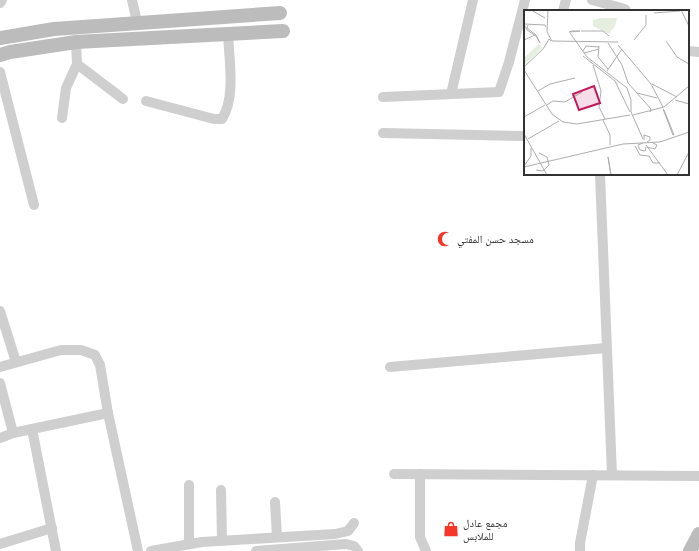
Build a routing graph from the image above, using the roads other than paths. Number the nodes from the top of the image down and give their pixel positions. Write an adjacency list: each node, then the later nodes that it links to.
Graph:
1 (2, 0): 7 (street)
2 (132, 0): 11 (street)
3 (473, 0): 21 (street)
4 (525, 0): 21 (street)
5 (566, 0): 9 (street)
6 (592, 0): 8 (street)
7 (0, 3)
8 (626, 8)
9 (563, 10)
10 (280, 13): 11 (main road)
11 (137, 22): 14 (main road)
12 (283, 31): 13 (main road)
13 (228, 34): 15 (main road); 24 (street)
14 (0, 38)
15 (76, 42): 18 (main road); 19 (street)
16 (689, 51): 17 (street)
17 (699, 52)
18 (0, 55)
19 (77, 64): 23 (street); 25 (street)
20 (0, 72): 29 (street)
21 (451, 94): 22 (street)
22 (383, 96)
23 (123, 99)
24 (146, 101)
25 (62, 118)
26 (383, 133): 27 (street)
27 (524, 136)
28 (600, 175): 31 (street)
29 (34, 205)
30 (0, 311): 32 (street)
31 (606, 348): 34 (street); 43 (street)
32 (16, 362): 33 (street); 36 (street)
33 (0, 367)
34 (390, 368)
35 (0, 383): 38 (street)
36 (108, 413): 37 (street); 57 (street)
37 (32, 429): 38 (street); 49 (street)
38 (13, 433): 39 (street)
39 (0, 438)
40 (394, 474): 41 (street)
41 (420, 474): 42 (street); 61 (street)
42 (593, 475): 43 (street); 62 (street)
43 (612, 475): 44 (street)
44 (699, 476)
45 (189, 485): 54 (street)
46 (221, 490): 52 (street)
47 (275, 502): 51 (street)
48 (354, 524): 51 (street)
49 (52, 528): 53 (street); 56 (street)
50 (699, 534): 63 (main road)
51 (277, 537): 52 (street)
52 (222, 540): 54 (street)
53 (0, 545): 55 (street)
54 (188, 548): 58 (street)
55 (9, 551)
56 (56, 551)
57 (138, 551)
58 (151, 551)
59 (256, 551): 60 (street)
60 (358, 551)
61 (426, 551)
62 (580, 551)
63 (690, 551)

